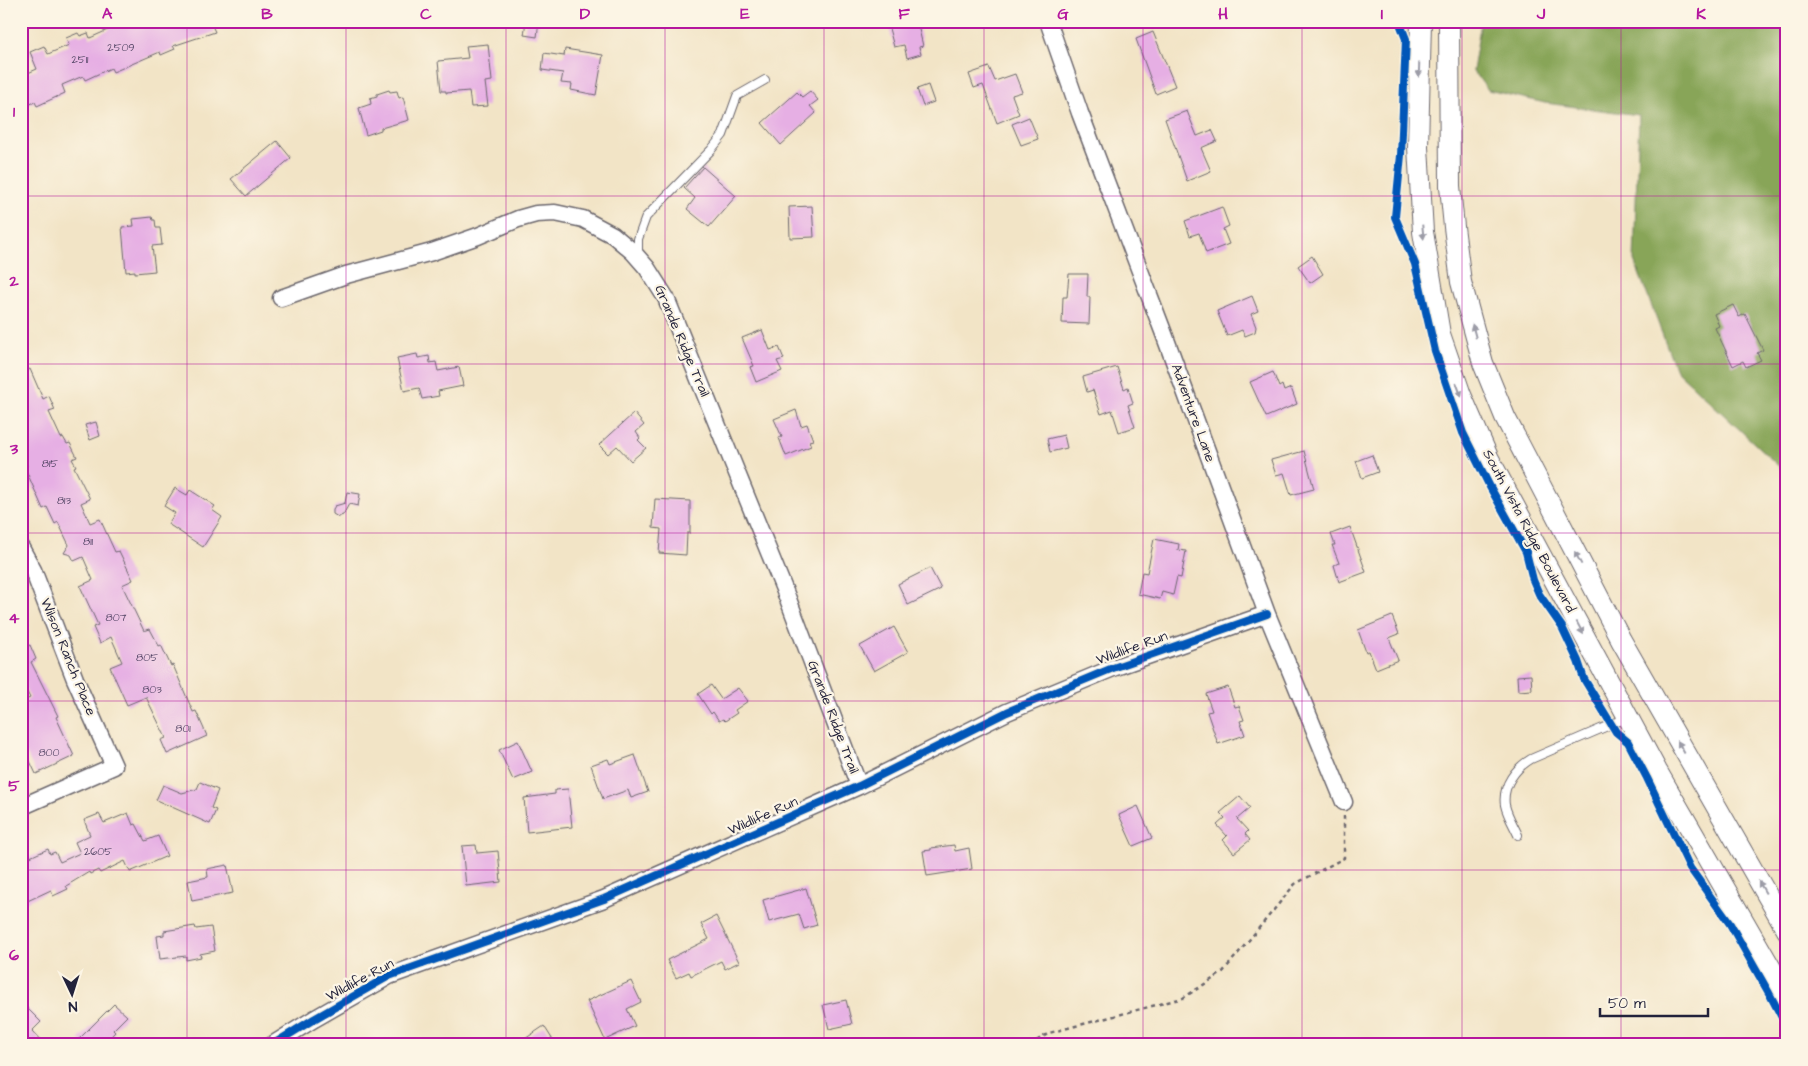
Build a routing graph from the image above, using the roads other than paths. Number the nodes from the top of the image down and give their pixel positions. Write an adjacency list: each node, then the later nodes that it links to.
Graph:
1 (1048, 21): 8 (street, Adventure Lane)
2 (1421, 21): 9 (street, South Vista Ridge Boulevard, one-way to 9)
3 (1449, 21): 14 (street, one-way to 3)
4 (765, 80): 5 (lane)
5 (638, 257): 6 (street, Grande Ridge Trail); 10 (street, Grande Ridge Trail)
6 (280, 298)
7 (21, 548): 12 (street, Wilson Ranch Place)
8 (1267, 614): 10 (street, Wildlife Run); 11 (street, Adventure Lane)
9 (1628, 717): 13 (lane); 15 (street, South Vista Ridge Boulevard)
10 (859, 786): 16 (street, Wildlife Run)
11 (1344, 802)
12 (21, 807)
13 (1518, 835)
14 (1787, 930)
15 (1787, 996)
16 (272, 1045)

